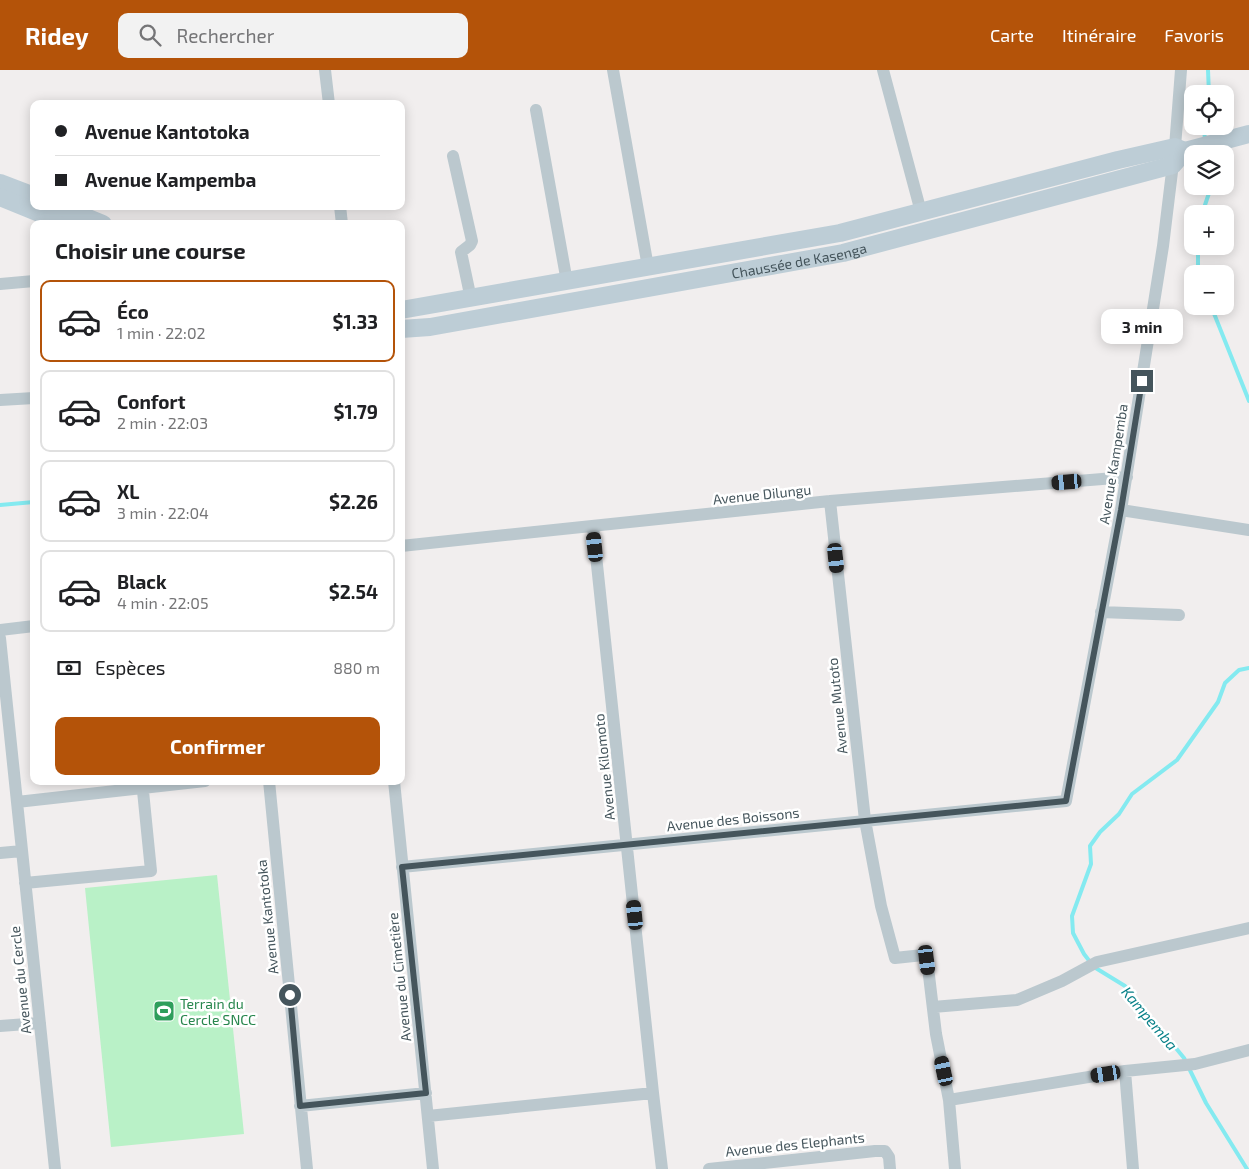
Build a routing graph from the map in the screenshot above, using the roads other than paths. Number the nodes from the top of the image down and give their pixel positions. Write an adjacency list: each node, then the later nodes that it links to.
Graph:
1 (325, 70): 5 (street)
2 (613, 70): 21 (street)
3 (883, 70): 16 (street)
4 (1181, 70): 8 (street, Avenue Kampemba)
5 (329, 100)
6 (536, 110): 23 (street)
7 (1249, 134): 8 (main road, Chaussée de Kasenga)
8 (1181, 153): 16 (main road, Chaussée de Kasenga); 20 (main road, Chaussée de Kasenga); 30 (street, Avenue Kampemba)
9 (453, 156): 25 (street)
10 (0, 183): 11 (main road)
11 (30, 194)
12 (0, 197): 13 (main road)
13 (30, 209)
14 (32, 210): 17 (main road)
15 (68, 210): 18 (main road)
16 (921, 212): 19 (main road, Chaussée de Kasenga)
17 (56, 220)
18 (89, 220)
19 (840, 233): 20 (main road); 21 (main road, Chaussée de Kasenga)
20 (843, 253): 27 (main road, Chaussée de Kasenga)
21 (648, 267): 23 (main road, Chaussée de Kasenga)
22 (30, 281): 24 (street)
23 (567, 282): 25 (main road, Chaussée de Kasenga)
24 (0, 284)
25 (471, 298): 26 (main road, Chaussée de Kasenga)
26 (405, 309)
27 (405, 329)
28 (30, 398): 29 (street)
29 (0, 400)
30 (1127, 477): 31 (street, Avenue Dilungu); 32 (street, Avenue Kampemba)
31 (830, 501): 33 (street, Avenue Dilungu); 46 (street, Avenue Mutoto)
32 (1121, 510): 34 (street); 36 (street, Avenue Kampemba)
33 (593, 527): 35 (street, Avenue Dilungu); 47 (street, Avenue Kilomoto)
34 (1249, 530)
35 (405, 546)
36 (1101, 612): 37 (street); 44 (street, Avenue Kampemba)
37 (1179, 615)
38 (30, 626): 39 (street)
39 (0, 630)
40 (0, 638): 45 (street, Avenue du Cercle)
41 (142, 785): 45 (street); 51 (street)
42 (269, 785): 61 (street, Avenue Kantotoka)
43 (394, 785): 50 (street, Avenue du Cimetière)
44 (1066, 801): 46 (street, Avenue des Boissons)
45 (17, 802): 48 (street, Avenue du Cercle)
46 (865, 820): 47 (street, Avenue des Boissons); 53 (street, Avenue Mutoto)
47 (627, 845): 50 (street, Avenue des Boissons); 59 (street, Avenue Kilomoto)
48 (22, 851): 49 (street); 51 (street, Avenue du Cercle)
49 (0, 853)
50 (402, 867): 58 (street, Avenue du Cimetière)
51 (25, 883): 54 (street, Avenue du Cercle)
52 (1249, 928): 53 (street)
53 (933, 1007): 60 (street)
54 (40, 1023): 55 (street); 63 (street, Avenue du Cercle)
55 (0, 1026)
56 (1249, 1050): 57 (street)
57 (1125, 1071): 60 (street); 70 (street)
58 (426, 1093): 61 (street); 62 (street, Avenue du Cimetière)
59 (653, 1093): 62 (street); 66 (street, Avenue Kilomoto)
60 (949, 1100): 69 (street)
61 (300, 1106): 64 (street, Avenue Kantotoka)
62 (428, 1116): 65 (street, Avenue du Cimetière)
63 (55, 1169)
64 (307, 1169)
65 (433, 1169)
66 (662, 1169)
67 (709, 1169): 68 (street, Avenue des Elephants)
68 (890, 1169)
69 (955, 1169)
70 (1133, 1169)

